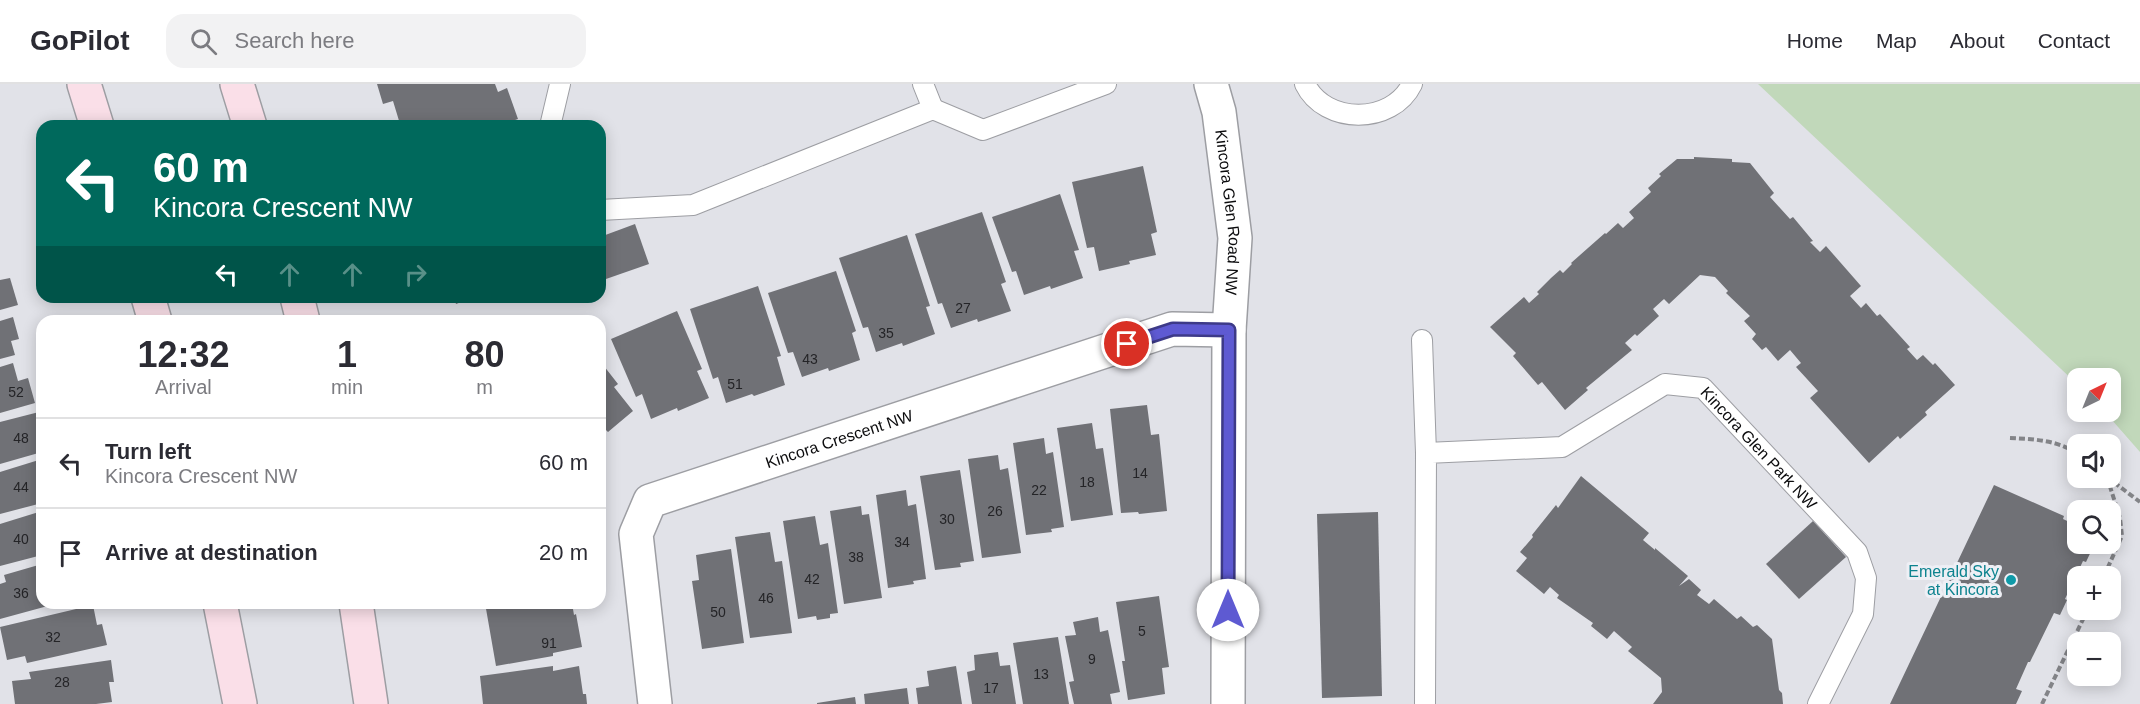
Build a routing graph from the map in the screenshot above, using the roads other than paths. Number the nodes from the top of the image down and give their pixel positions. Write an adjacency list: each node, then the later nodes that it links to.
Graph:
1 (84, 84): 10 (main road)
2 (237, 84): 11 (main road)
3 (560, 84): 12 (lane)
4 (923, 84): 9 (lane)
5 (1106, 84): 9 (lane)
6 (1211, 84): 14 (street, Kincora Glen Road NW)
7 (1305, 84): 8 (lane)
8 (1413, 84)
9 (933, 109): 13 (lane)
10 (95, 120)
11 (248, 120)
12 (551, 120)
13 (606, 210)
14 (1229, 330): 21 (street, Kincora Crescent NW); 22 (street, Kincora Glen Road NW)
15 (1422, 340): 16 (lane)
16 (1426, 453): 23 (lane); 24 (lane, Kincora Glen Park NW)
17 (221, 609): 19 (main road)
18 (357, 609): 20 (main road)
19 (240, 704)
20 (370, 704)
21 (656, 704)
22 (1228, 704)
23 (1425, 704)
24 (1818, 704)

